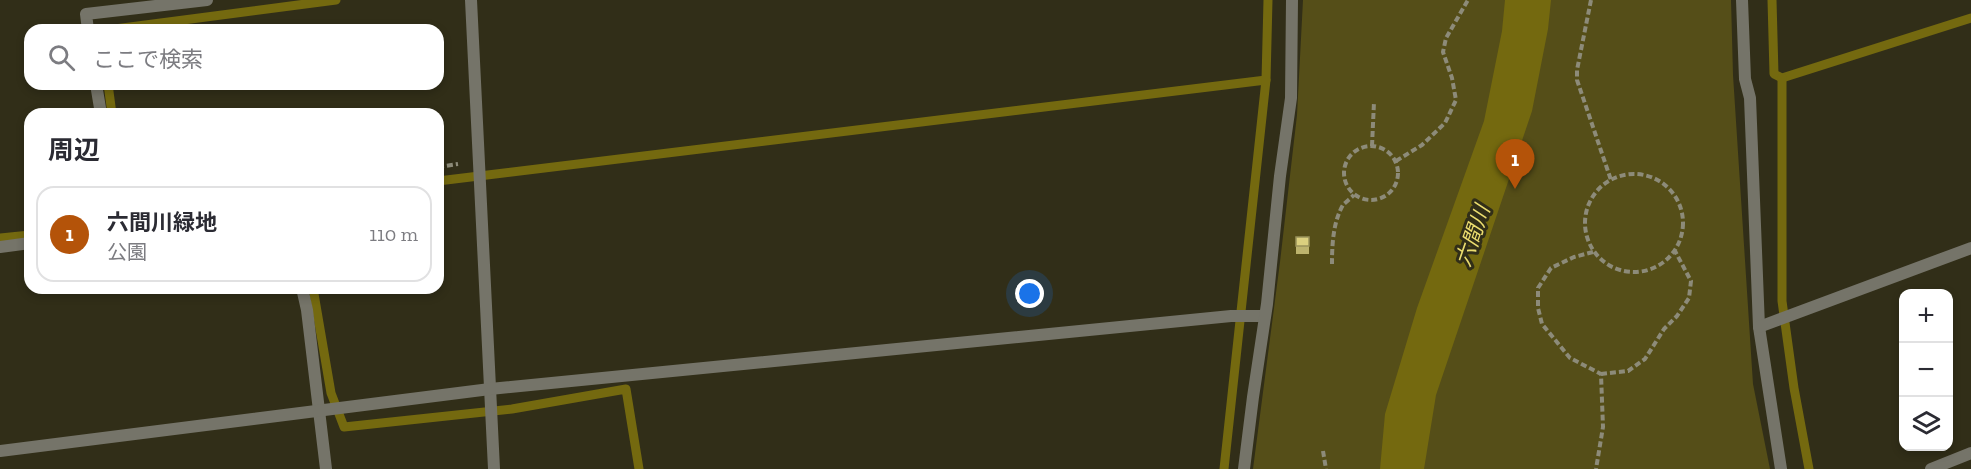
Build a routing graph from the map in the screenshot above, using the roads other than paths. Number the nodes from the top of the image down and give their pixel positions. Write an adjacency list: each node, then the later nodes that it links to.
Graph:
1 (207, 0): 5 (street)
2 (471, 0): 14 (street)
3 (1292, 0): 12 (street)
4 (1742, 0): 13 (street)
5 (87, 24)
6 (97, 90): 7 (street)
7 (100, 108)
8 (24, 244): 9 (street)
9 (0, 247)
10 (1971, 248): 13 (street)
11 (303, 294): 15 (street)
12 (1265, 316): 14 (street); 20 (street)
13 (1759, 327): 21 (street)
14 (490, 389): 15 (street); 19 (street)
15 (324, 410): 16 (street); 18 (street)
16 (0, 451)
17 (1971, 453): 22 (street)
18 (326, 469)
19 (494, 469)
20 (1244, 469)
21 (1781, 469)
22 (1931, 469)

